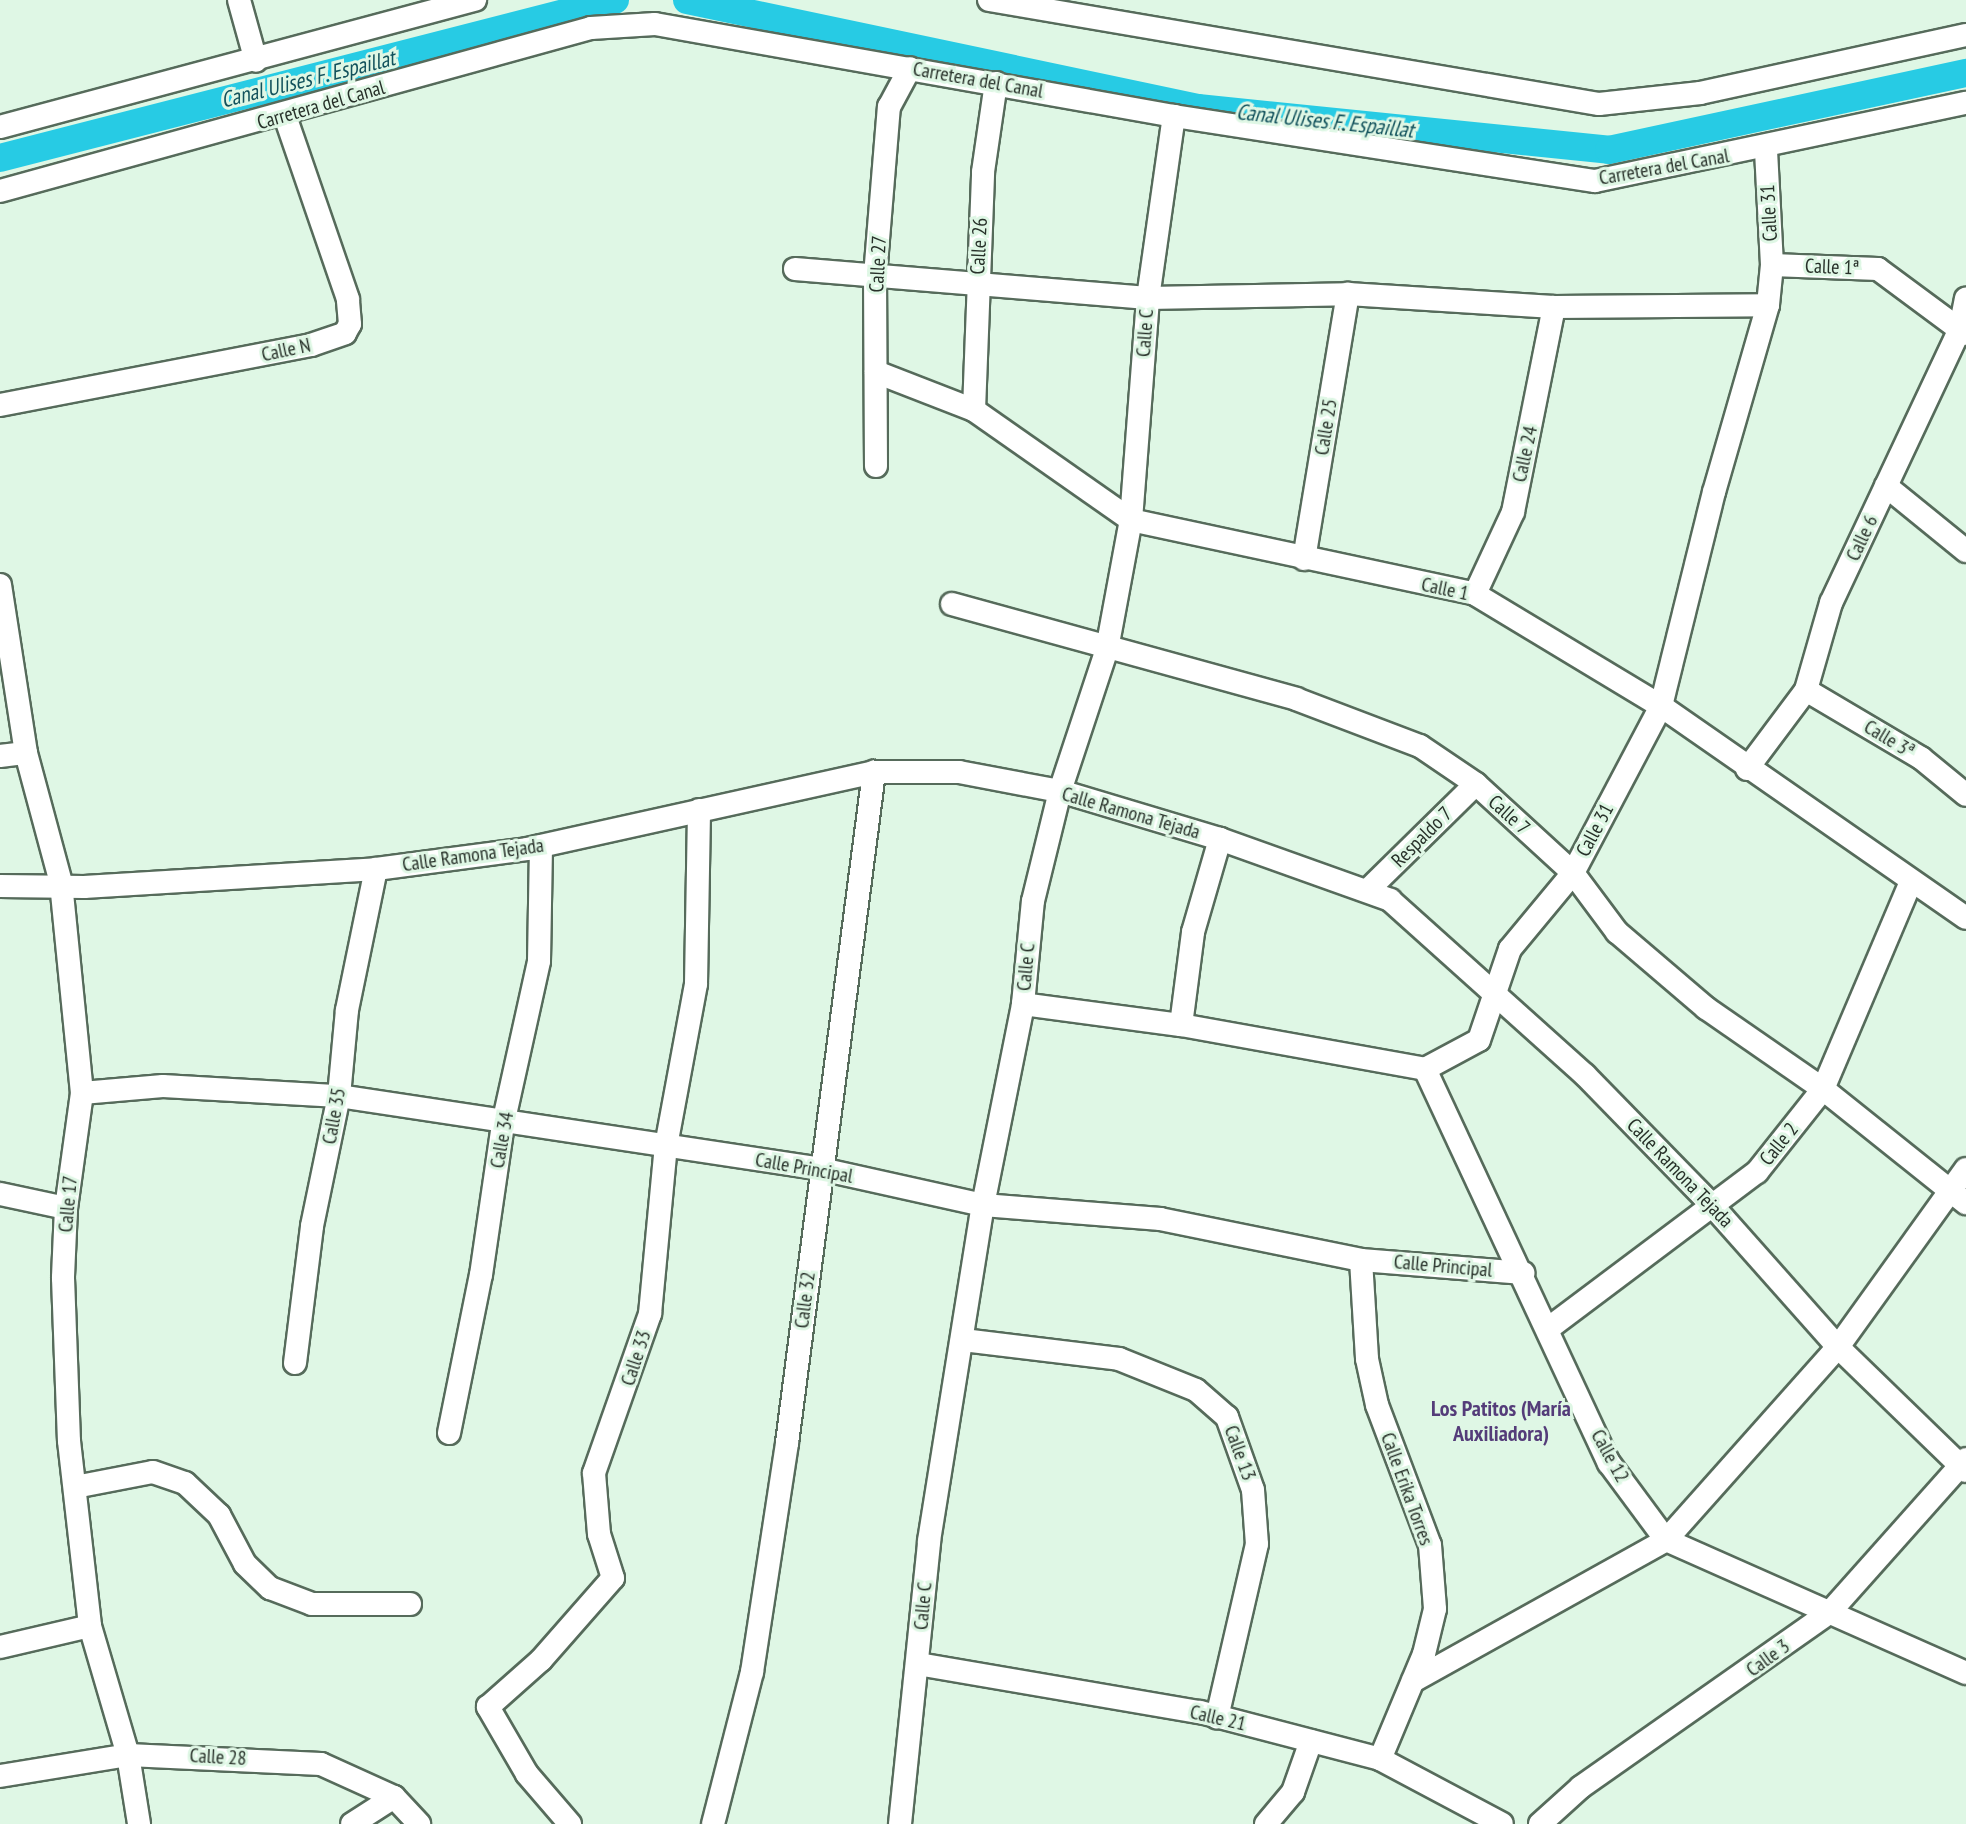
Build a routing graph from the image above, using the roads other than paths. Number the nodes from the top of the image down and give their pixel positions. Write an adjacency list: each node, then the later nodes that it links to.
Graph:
1 (239, 0): 5 (street)
2 (475, 0): 5 (street)
3 (989, 0): 4 (street)
4 (1966, 35)
5 (256, 61): 11 (street)
6 (910, 68): 7 (street, Carretera del Canal); 9 (street, Carretera del Canal); 16 (street, Calle 27)
7 (996, 83): 10 (street, Carretera del Canal); 17 (street, Calle 26)
8 (1966, 103): 12 (street, Carretera del Canal)
9 (285, 116): 13 (street, Carretera del Canal); 25 (street, Calle N)
10 (1174, 116): 12 (street, Carretera del Canal); 19 (street, Calle C)
11 (0, 127)
12 (1766, 149): 14 (street, Calle 31)
13 (0, 191)
14 (1772, 265): 21 (street, Calle 31); 23 (street, Calle 1ª)
15 (795, 269): 16 (street)
16 (875, 276): 17 (street); 24 (street, Calle 27)
17 (978, 283): 19 (street); 26 (street, Calle 26)
18 (1348, 294): 19 (street); 22 (street); 31 (street, Calle 25)
19 (1148, 298): 29 (street, Calle C)
20 (1966, 299): 23 (street, Calle 6)
21 (1768, 305): 22 (street); 37 (street, Calle 31)
22 (1554, 307): 33 (street, Calle 24)
23 (1963, 332): 28 (street, Calle 6)
24 (876, 372): 26 (street, Calle 1); 27 (street, Calle 27)
25 (0, 405)
26 (974, 410): 29 (street, Calle 1)
27 (876, 466)
28 (1886, 486): 30 (street); 36 (street, Calle 6)
29 (1131, 520): 31 (street, Calle 1); 35 (street, Calle C)
30 (1966, 551)
31 (1304, 559): 33 (street, Calle 1)
32 (0, 585): 38 (street, Calle 17)
33 (1475, 594): 37 (street, Calle 1)
34 (952, 604): 35 (street, Calle 7)
35 (1107, 649): 42 (street, Calle 7); 43 (street, Calle C)
36 (1806, 690): 40 (street, Calle 6); 44 (street, Calle 3ª)
37 (1661, 706): 40 (street, Calle 1); 49 (street, Calle 31)
38 (26, 753): 39 (street); 51 (street, Calle 17)
39 (0, 756)
40 (1747, 769): 50 (street, Calle 1)
41 (874, 772): 43 (street, Calle Ramona Tejada); 45 (street, Calle Ramona Tejada); 64 (street, Calle 32)
42 (1476, 784): 49 (street, Calle 7); 53 (street, Respaldo 7)
43 (1060, 791): 46 (street, Calle Ramona Tejada); 56 (street, Calle C)
44 (1966, 795)
45 (699, 810): 47 (street, Calle Ramona Tejada); 63 (street, Calle 33)
46 (1220, 839): 53 (street, Calle Ramona Tejada); 57 (street)
47 (541, 846): 48 (street, Calle Ramona Tejada); 62 (street, Calle 34)
48 (376, 869): 51 (street, Calle Ramona Tejada); 61 (street, Calle 35)
49 (1573, 873): 55 (street, Calle 31); 59 (street, Calle 7)
50 (1911, 882): 54 (street, Calle 1); 59 (street, Calle 2)
51 (61, 883): 52 (street, Calle Ramona Tejada); 60 (street, Calle 17)
52 (0, 886)
53 (1368, 890): 55 (street, Calle Ramona Tejada)
54 (1966, 918)
55 (1493, 995): 58 (street, Calle 31); 68 (street, Calle Ramona Tejada)
56 (1023, 1004): 57 (street); 69 (street, Calle C)
57 (1181, 1025): 58 (street)
58 (1425, 1069): 72 (street, Calle 12)
59 (1823, 1089): 67 (street, Calle 7); 68 (street, Calle 2)
60 (82, 1093): 61 (street, Calle Principal); 70 (street, Calle 17)
61 (339, 1096): 62 (street, Calle Principal); 76 (street, Calle 35)
62 (503, 1124): 63 (street, Calle Principal); 77 (street, Calle 34)
63 (666, 1146): 64 (street, Calle Principal); 97 (street, Calle 33)
64 (821, 1169): 69 (street, Calle Principal); 98 (street, Calle 32)
65 (1966, 1169): 67 (street)
66 (0, 1194): 70 (street)
67 (1959, 1196): 75 (street)
68 (1710, 1203): 73 (street, Calle 2); 75 (street, Calle Ramona Tejada)
69 (983, 1205): 71 (street, Calle Principal); 74 (street, Calle C)
70 (66, 1208): 79 (street, Calle 17)
71 (1361, 1260): 72 (street, Calle Principal); 87 (street, Calle Erika Torres)
72 (1523, 1273): 73 (street, Calle 12)
73 (1549, 1328): 80 (street, Calle 12)
74 (963, 1340): 85 (street, Calle C); 88 (street, Calle 13)
75 (1838, 1347): 78 (street, Calle Ramona Tejada); 80 (street)
76 (295, 1363)
77 (449, 1433)
78 (1964, 1465): 82 (street, Calle 3)
79 (75, 1487): 81 (street); 83 (street, Calle 17)
80 (1666, 1540): 82 (street, Calle 12); 87 (street)
81 (410, 1604)
82 (1829, 1613): 86 (street, Calle 12); 102 (street, Calle 3)
83 (90, 1626): 84 (street); 90 (street, Calle 17)
84 (0, 1647)
85 (918, 1664): 88 (street, Calle 21); 99 (street, Calle C)
86 (1966, 1673)
87 (1413, 1681): 91 (street, Calle Erika Torres)
88 (1217, 1717): 89 (street, Calle 21)
89 (1311, 1741): 91 (street, Calle 21); 100 (street)
90 (128, 1755): 92 (street, Calle 28); 93 (street, Calle 28); 94 (street, Calle 17)
91 (1380, 1759): 101 (street, Calle 21)
92 (0, 1776)
93 (394, 1797): 95 (street); 96 (street, Calle 28)
94 (139, 1824)
95 (352, 1824)
96 (419, 1824)
97 (570, 1824)
98 (713, 1824)
99 (900, 1824)
100 (1266, 1824)
101 (1502, 1824)
102 (1540, 1824)

